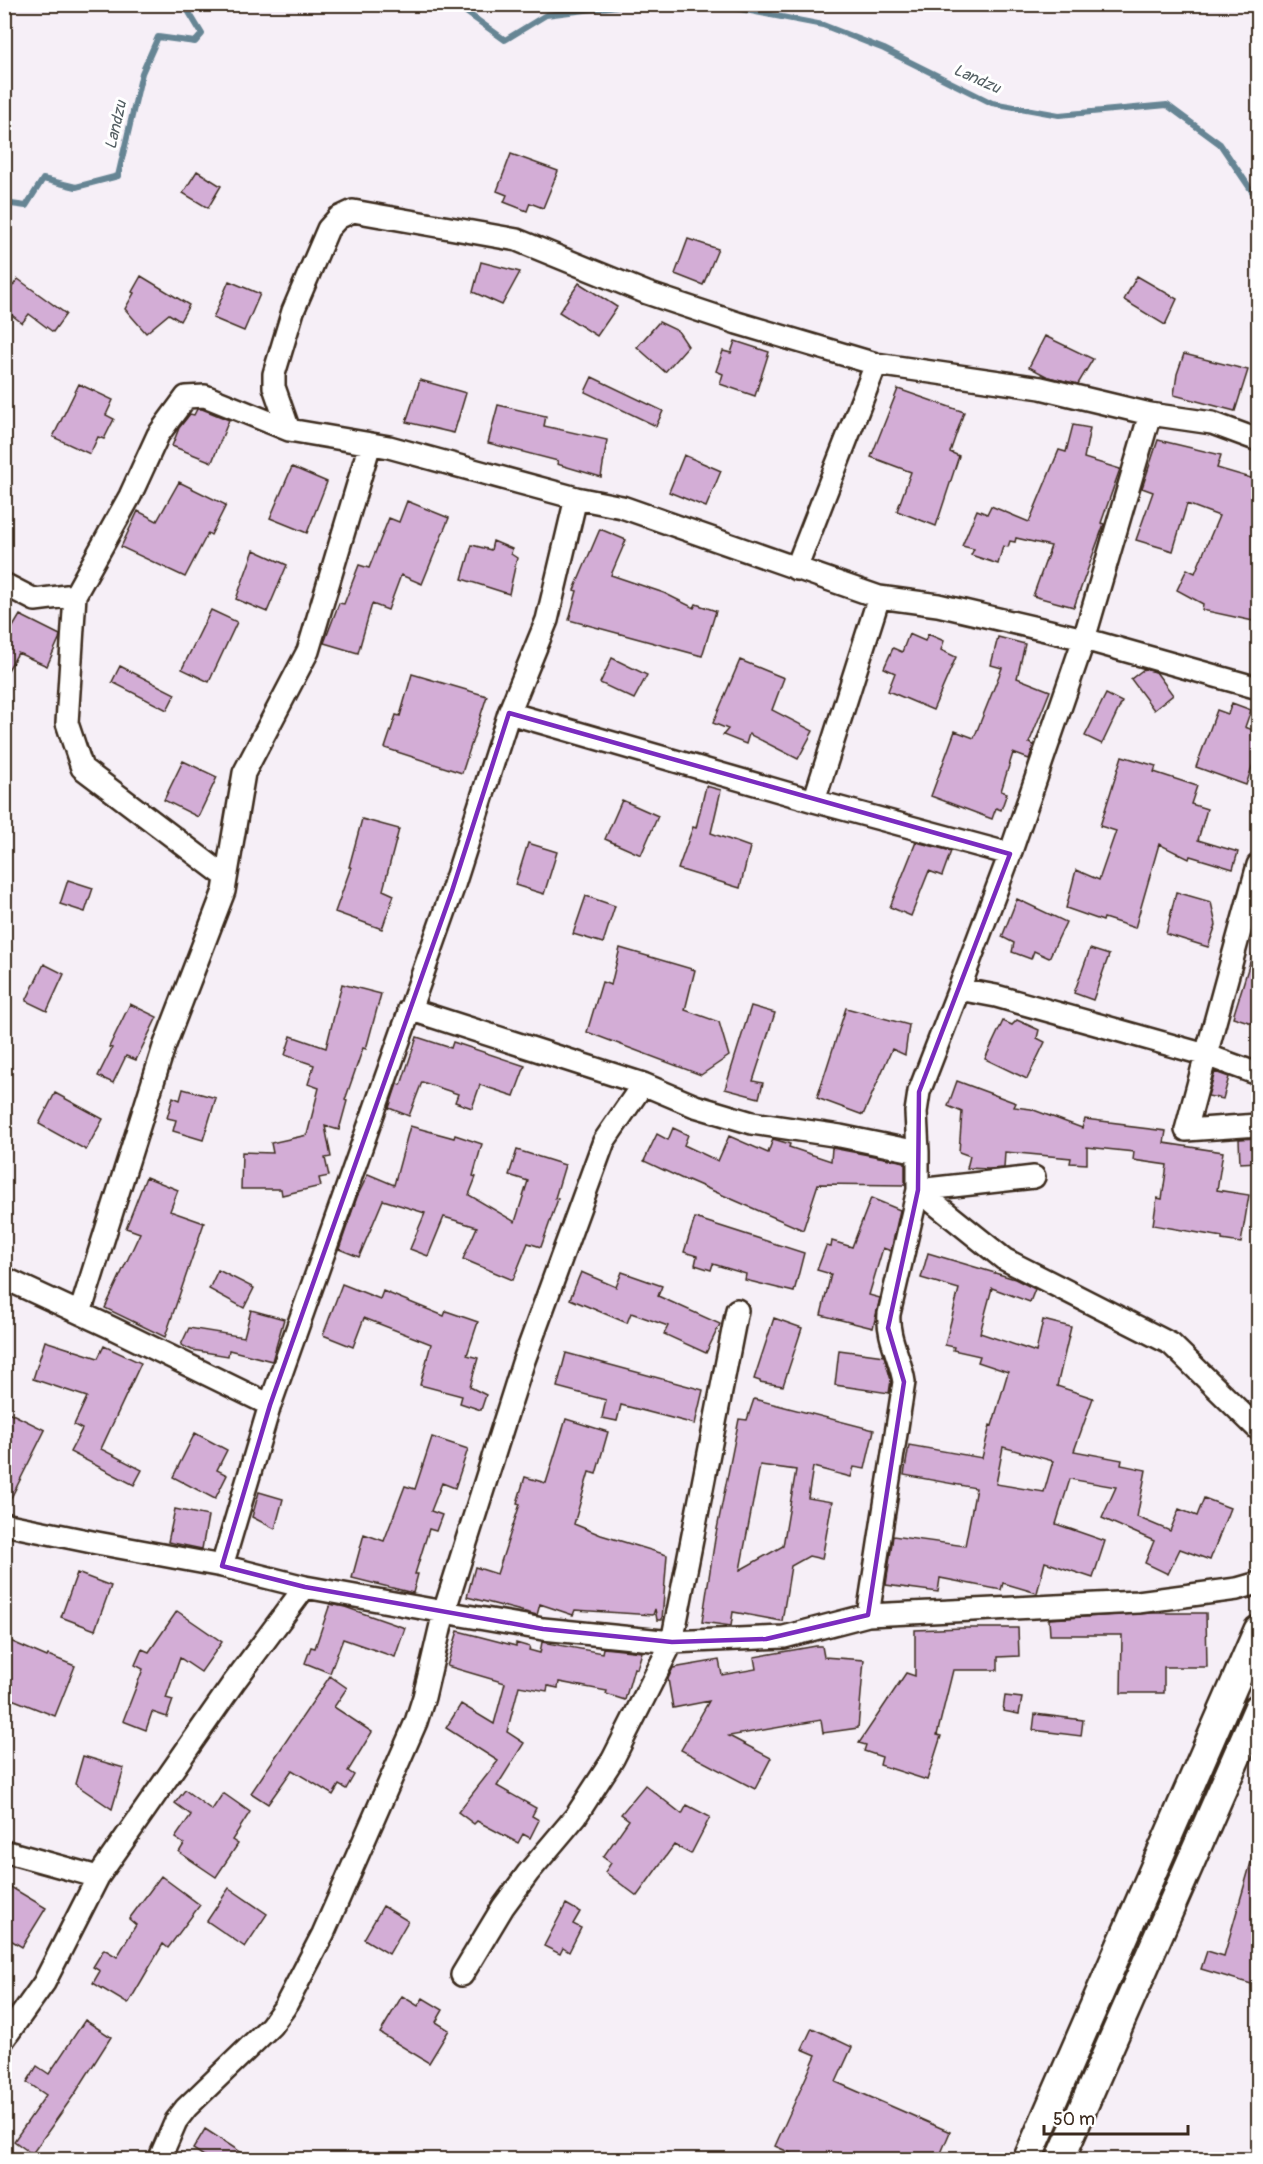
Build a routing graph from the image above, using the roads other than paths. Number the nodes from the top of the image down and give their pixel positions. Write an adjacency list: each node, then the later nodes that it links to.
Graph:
1 (876, 364): 2 (street); 3 (street); 7 (street)
2 (1150, 414): 4 (street); 11 (street)
3 (290, 430): 5 (street); 9 (street)
4 (1258, 440)
5 (370, 444): 6 (street); 17 (street)
6 (576, 498): 7 (street); 13 (street)
7 (796, 569): 10 (street)
8 (4, 584): 9 (street)
9 (75, 595): 17 (street)
10 (879, 597): 11 (street); 14 (street)
11 (1084, 639): 12 (street); 15 (street)
12 (1258, 688)
13 (509, 713): 14 (street); 19 (street)
14 (814, 801): 15 (street)
15 (1010, 854): 18 (street)
16 (1258, 866): 20 (street)
17 (226, 877): 29 (street)
18 (959, 989): 20 (street); 24 (street)
19 (410, 1009): 22 (street); 30 (street)
20 (1206, 1055): 21 (street); 23 (street)
21 (1258, 1074)
22 (643, 1084): 24 (street); 36 (street)
23 (1258, 1125)
24 (918, 1152): 26 (street)
25 (1034, 1177): 26 (street)
26 (918, 1190): 31 (street); 37 (street)
27 (4, 1278): 29 (street)
28 (737, 1310): 39 (street)
29 (80, 1313): 30 (street)
30 (270, 1405): 33 (street)
31 (1258, 1429)
32 (4, 1524): 33 (street)
33 (222, 1566): 35 (street)
34 (1258, 1583): 37 (street)
35 (305, 1587): 36 (street); 42 (street)
36 (444, 1612): 39 (street); 45 (street)
37 (868, 1615): 39 (street)
38 (1258, 1630): 46 (street)
39 (672, 1641): 43 (street)
40 (1258, 1708): 47 (street)
41 (4, 1851): 42 (street)
42 (98, 1877): 44 (street)
43 (462, 1975)
44 (4, 2039)
45 (159, 2160)
46 (1027, 2160)
47 (1060, 2160)

